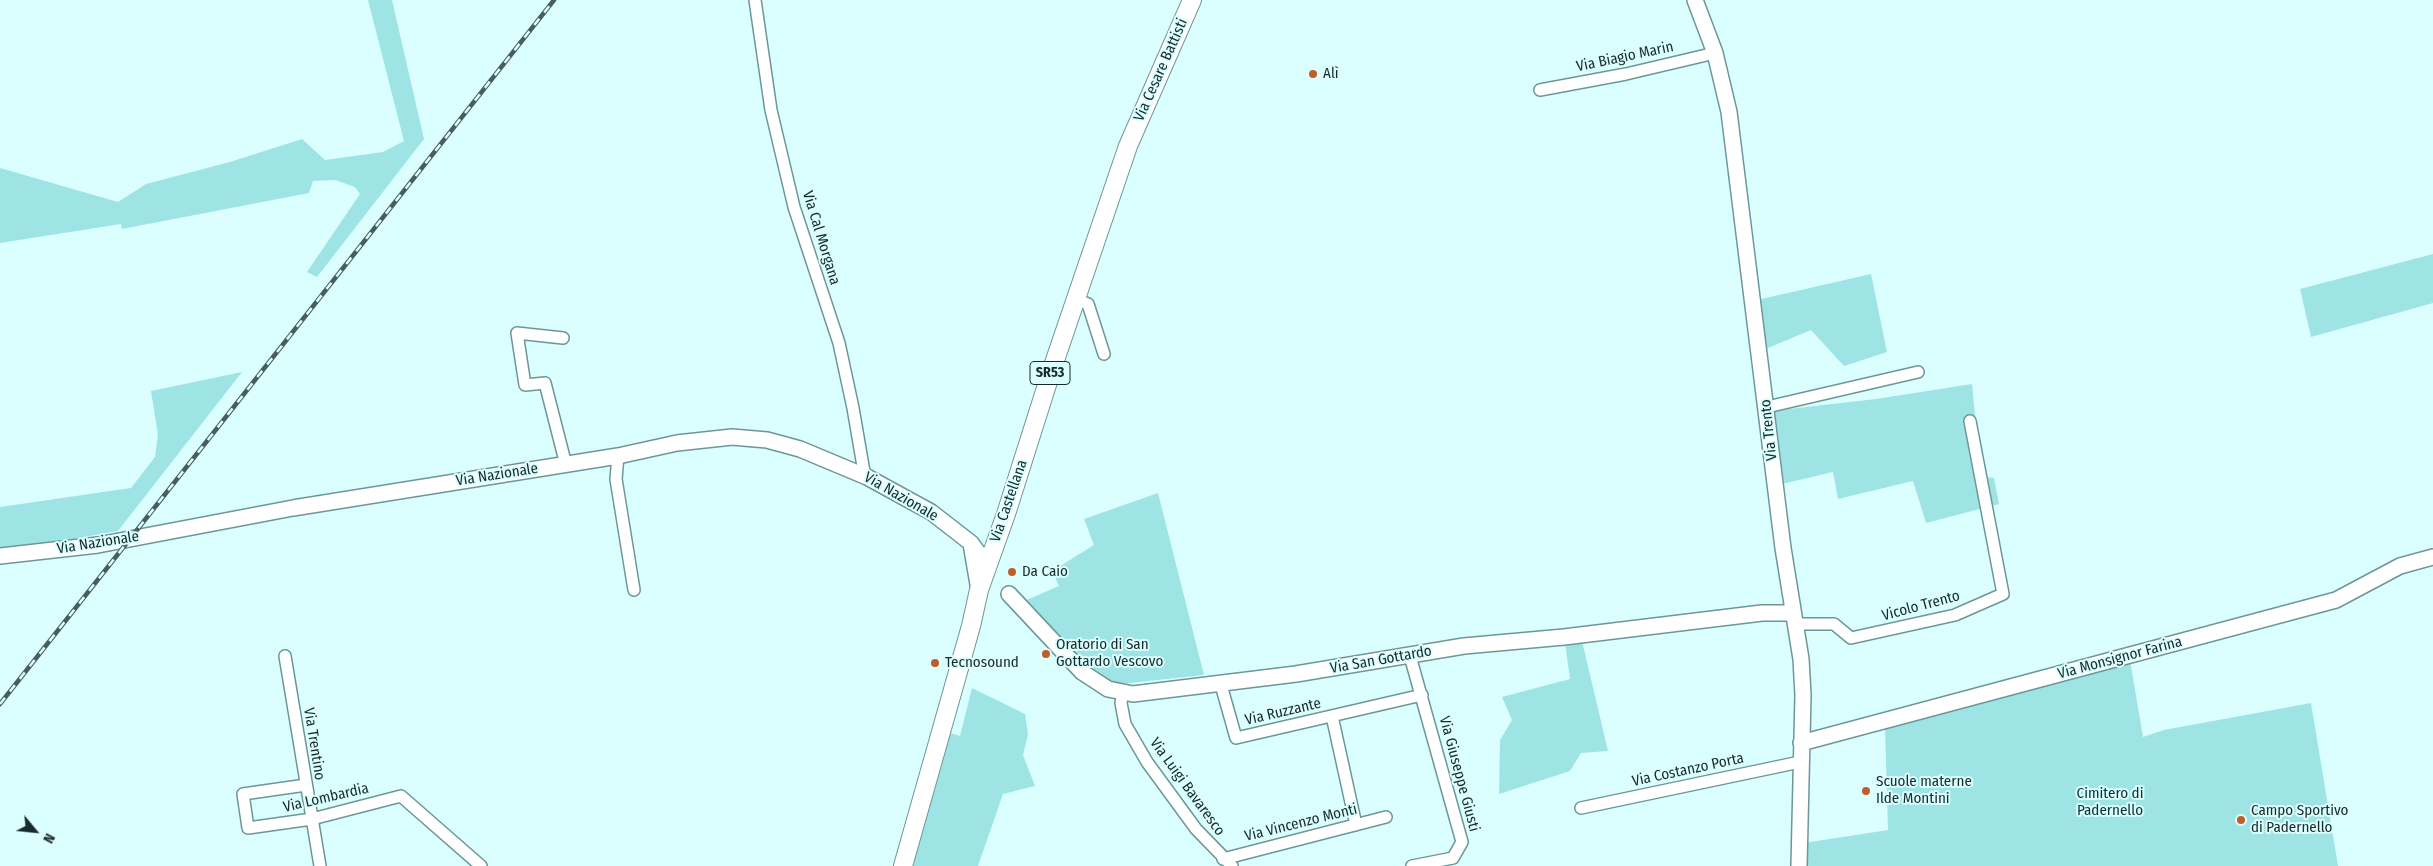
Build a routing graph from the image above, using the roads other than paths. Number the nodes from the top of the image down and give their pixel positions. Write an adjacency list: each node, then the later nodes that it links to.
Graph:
1 (755, 0): 15 (street, Via Cal Morgana)
2 (1192, 0): 6 (main road, Via Cesare Battisti / SR53)
3 (1695, 0): 4 (street, Via Trento)
4 (1715, 53): 5 (street, Via Biagio Marin); 11 (street, Via Trento)
5 (1540, 90)
6 (1130, 140): 7 (main road, Via Castellana / SR53)
7 (1076, 299): 9 (street); 18 (main road, Via Castellana / SR53)
8 (563, 338): 14 (street)
9 (1104, 354)
10 (1918, 372): 11 (street)
11 (1767, 407): 23 (street, Via Trento)
12 (1970, 421): 23 (street, Vicolo Trento)
13 (618, 456): 14 (street, Via Nazionale); 15 (street, Via Nazionale); 20 (street)
14 (566, 464): 17 (street, Via Nazionale)
15 (872, 479): 16 (street, Via Nazionale)
16 (971, 543): 18 (street, Via Nazionale); 21 (street)
17 (0, 556)
18 (990, 556): 21 (main road, Via Castellana / SR53)
19 (2433, 557): 30 (street, Via Monsignor Farina)
20 (634, 590)
21 (979, 590): 40 (main road, Via Castellana / SR53)
22 (1009, 594): 27 (street, Via San Gottardo)
23 (1793, 618): 25 (street, Via San Gottardo); 30 (street, Via Trento)
24 (284, 656): 32 (street, Via Trentino)
25 (1410, 656): 26 (street, Via San Gottardo); 28 (street, Via Giuseppe Giusti)
26 (1221, 685): 27 (street, Via San Gottardo); 29 (street, Via Ruzzante)
27 (1122, 692): 37 (street, Via Luigi Bavaresco)
28 (1422, 695): 29 (street, Via Ruzzante); 41 (street, Via Giuseppe Giusti)
29 (1332, 716): 36 (street, Via Ruzzante)
30 (1801, 743): 31 (street, Via Trento)
31 (1800, 762): 33 (street, Via Costanzo Porta); 42 (street, Via Trento)
32 (306, 785): 35 (street, Via Trentino); 35 (street, Via Lombardia)
33 (1581, 808)
34 (1386, 817): 36 (street, Via Vincenzo Monti)
35 (312, 819): 38 (street, Via Trentino); 39 (street, Via Lombardia)
36 (1356, 825): 37 (street, Via Vincenzo Monti)
37 (1227, 862)
38 (320, 866)
39 (482, 866)
40 (903, 866)
41 (1412, 866)
42 (1798, 866)

